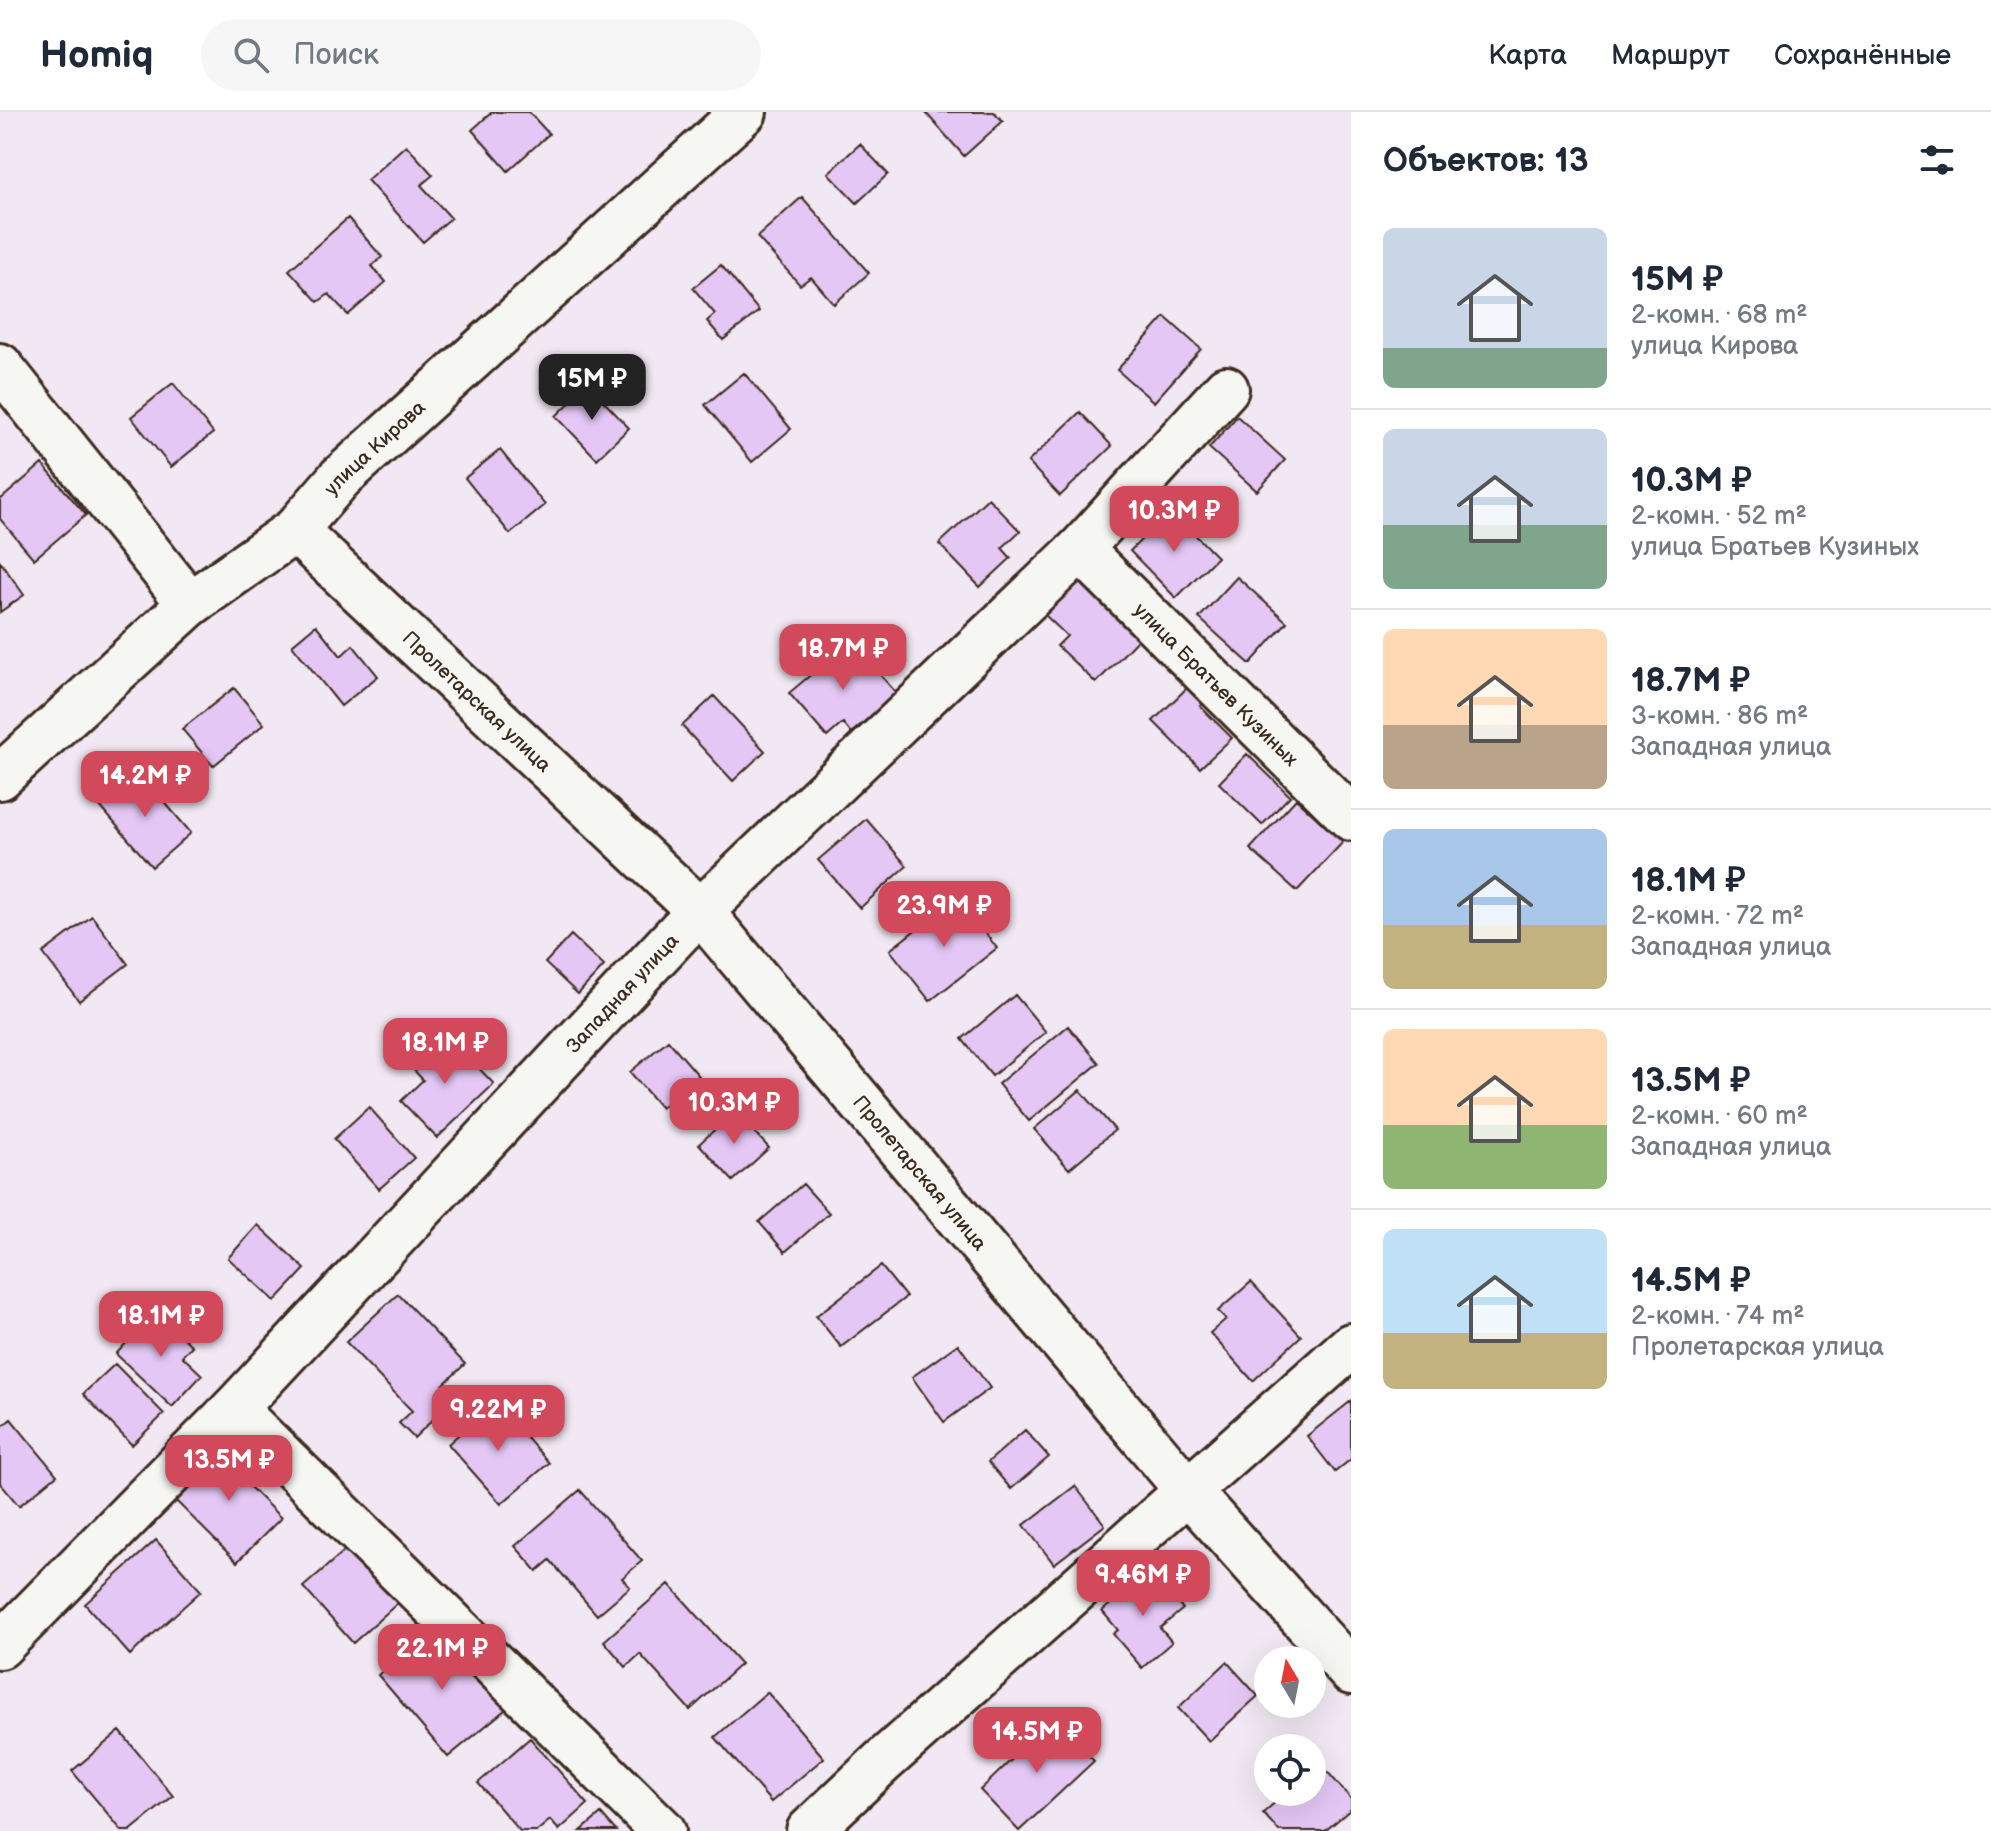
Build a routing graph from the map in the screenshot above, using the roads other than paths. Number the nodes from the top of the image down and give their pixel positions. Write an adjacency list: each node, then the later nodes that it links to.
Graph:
1 (744, 112): 4 (street, улица Кирова)
2 (0, 366): 6 (street)
3 (1226, 389): 5 (street, Западная улица)
4 (295, 530): 6 (street, улица Кирова); 9 (street, Пролетарская улица)
5 (1080, 549): 8 (street, улица Братьев Кузиных); 9 (street, Западная улица)
6 (190, 604): 7 (street, улица Кирова)
7 (0, 777)
8 (1351, 818)
9 (701, 912): 11 (street, Западная улица); 12 (street, Пролетарская улица)
10 (1351, 1346): 12 (street)
11 (234, 1409): 13 (street, Западная улица); 15 (street)
12 (1188, 1491): 14 (street, Пролетарская улица); 16 (street)
13 (0, 1646)
14 (1351, 1672)
15 (663, 1831)
16 (809, 1831)

